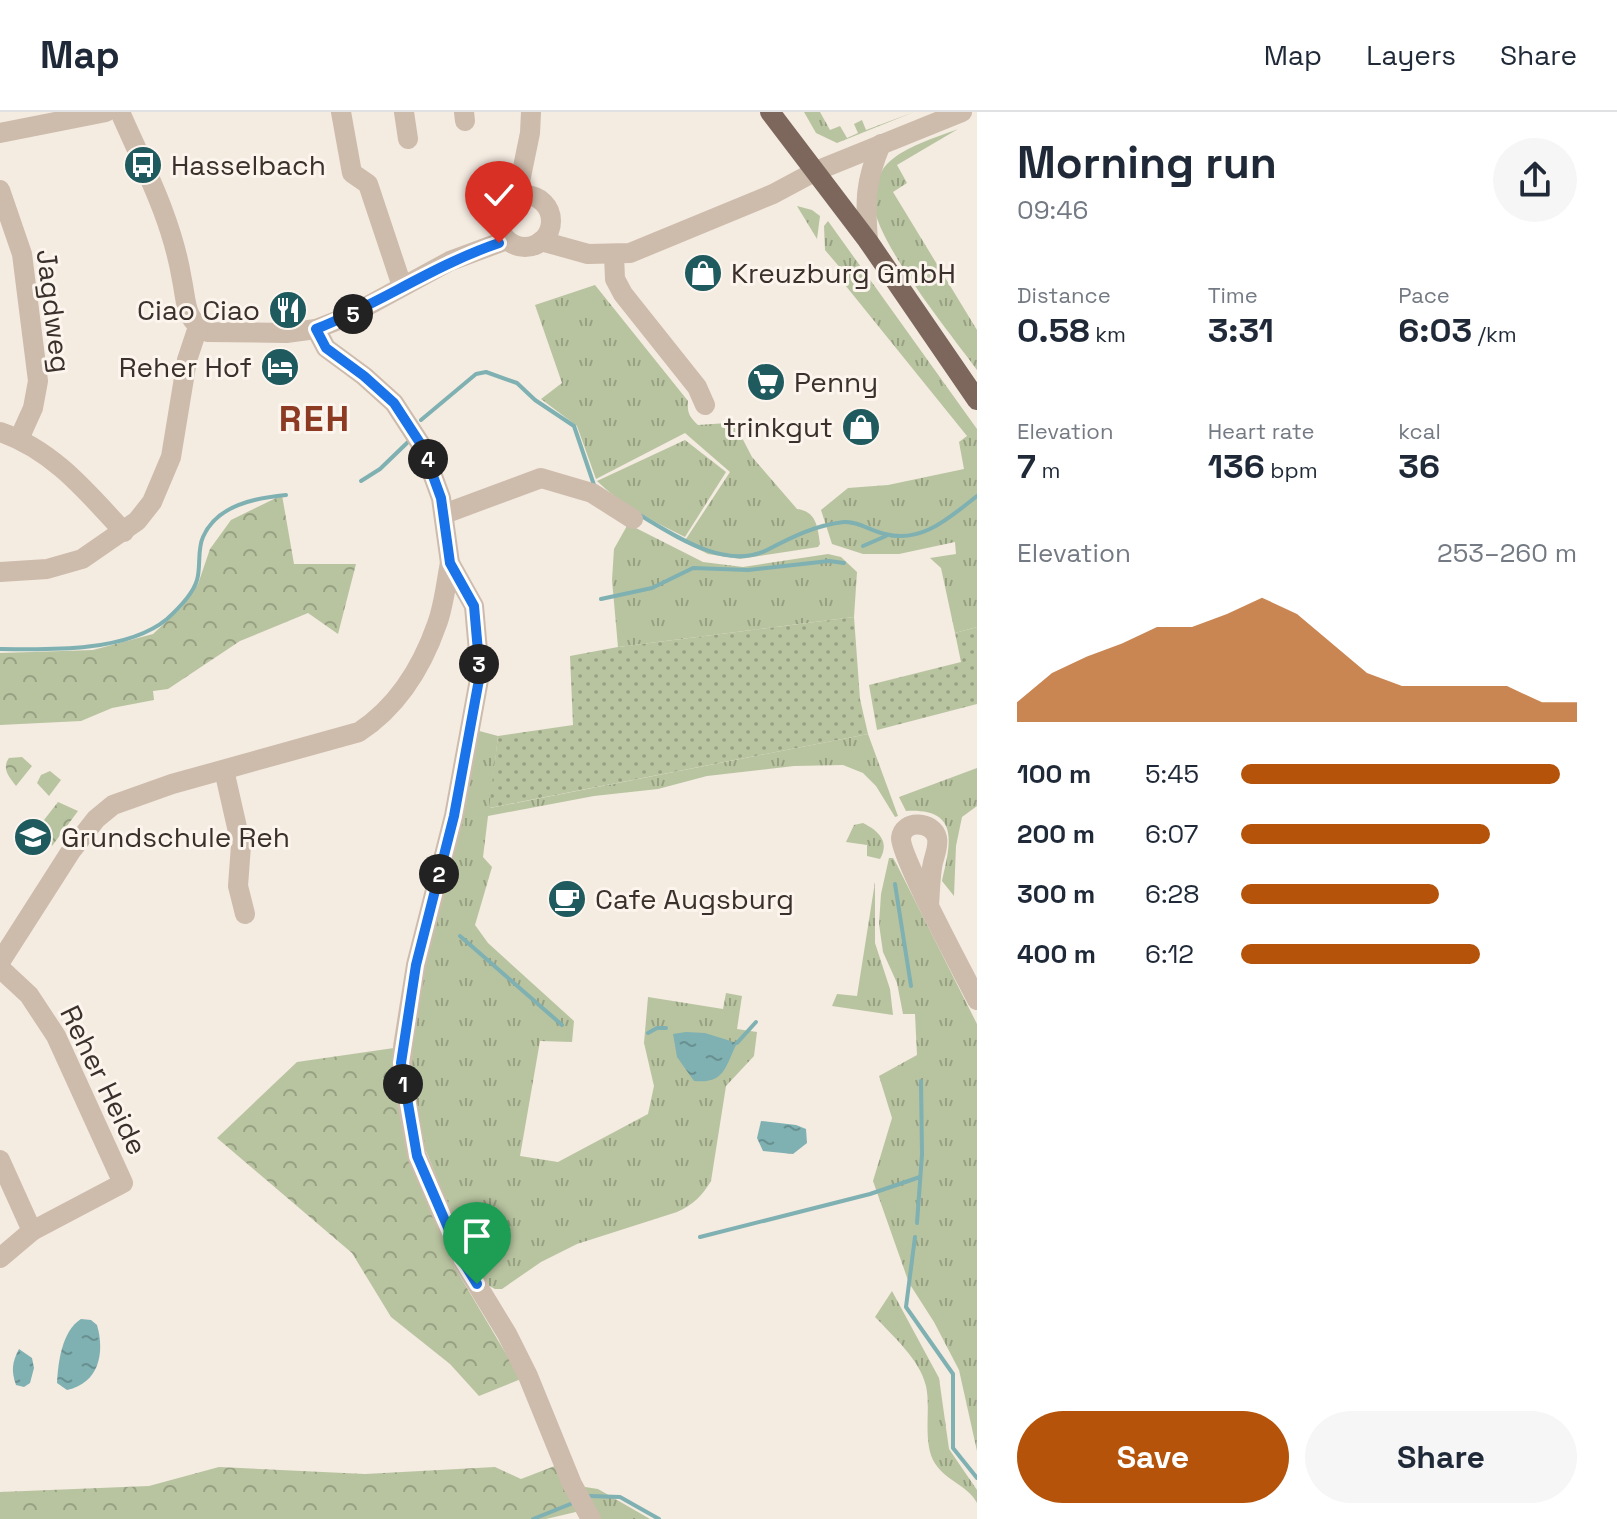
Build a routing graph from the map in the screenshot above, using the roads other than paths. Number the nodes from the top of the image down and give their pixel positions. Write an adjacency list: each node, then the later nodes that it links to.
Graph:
1 (106, 112): 9 (street)
2 (120, 112): 20 (street)
3 (341, 112): 19 (street)
4 (404, 112): 10 (street)
5 (770, 112): 12 (main road)
6 (962, 112): 7 (street)
7 (938, 116): 11 (street)
8 (531, 122): 14 (street)
9 (0, 133)
10 (408, 139)
11 (881, 144): 12 (street); 17 (street)
12 (816, 171): 17 (main road); 18 (street)
13 (0, 190): 24 (street, Jagdweg)
14 (527, 197): 15 (street); 16 (street)
15 (503, 232): 16 (street); 19 (street)
16 (546, 232): 18 (street)
17 (868, 241): 22 (main road)
18 (610, 254): 23 (street)
19 (402, 286): 21 (street)
20 (198, 327): 21 (street); 27 (street)
21 (316, 329): 25 (street)
22 (977, 400)
23 (705, 405)
24 (10, 436): 27 (street)
25 (444, 514): 26 (street); 28 (street)
26 (633, 519)
27 (124, 532): 29 (street)
28 (450, 563): 30 (street); 39 (street)
29 (0, 572)
30 (224, 770): 32 (street); 33 (street)
31 (929, 905): 35 (street)
32 (245, 914)
33 (0, 962)
34 (0, 968): 37 (street, Reher Heide)
35 (977, 1000)
36 (0, 1160): 37 (street)
37 (32, 1231): 38 (street, Reher Heide)
38 (0, 1258)
39 (591, 1519)

